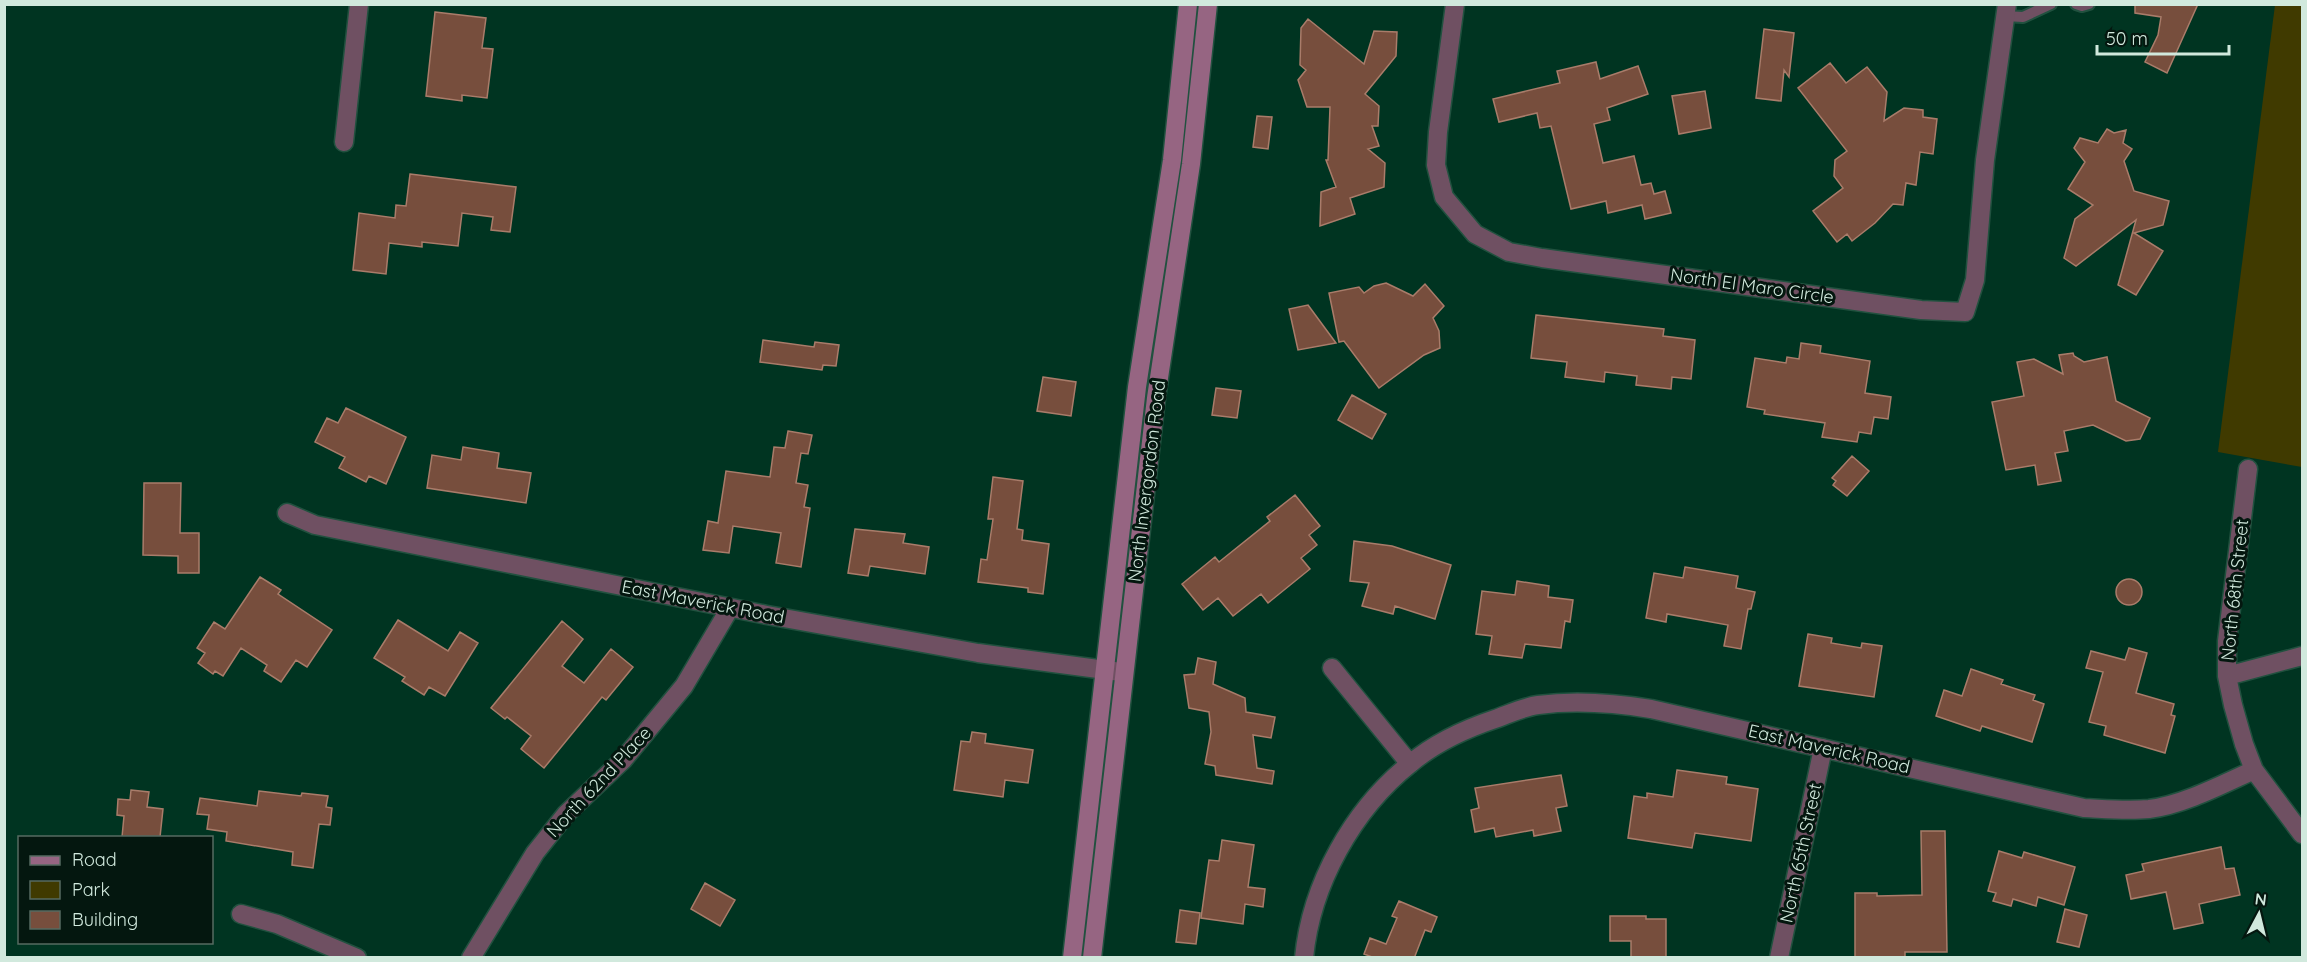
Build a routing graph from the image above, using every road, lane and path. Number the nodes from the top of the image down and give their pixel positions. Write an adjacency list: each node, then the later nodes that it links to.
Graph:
1 (359, 4): 10 (street)
2 (1188, 4): 16 (street, North Invergordon Road)
3 (1208, 4): 17 (street, North Invergordon Road)
4 (1455, 4): 9 (street, North El Maro Circle)
5 (2020, 4): 9 (lane)
6 (2051, 4): 9 (lane)
7 (2076, 4): 8 (lane)
8 (2089, 4)
9 (2008, 12)
10 (344, 142)
11 (2248, 469): 18 (street, North 68th Street)
12 (286, 513): 13 (street, East Maverick Road)
13 (730, 608): 16 (street, East Maverick Road); 25 (street, North 62nd Place)
14 (2302, 656): 18 (street)
15 (1332, 668): 20 (street)
16 (1105, 671): 17 (street, East Maverick Road); 26 (street, North Invergordon Road)
17 (1124, 673): 27 (street, North Invergordon Road)
18 (2228, 676): 21 (street, North 68th Street)
19 (1824, 748): 20 (street, East Maverick Road); 21 (street, East Maverick Road); 29 (street, North 65th Street)
20 (1410, 764): 28 (street, East Maverick Road)
21 (2254, 770): 22 (street, North 68th Street)
22 (2302, 834)
23 (241, 914): 24 (street)
24 (357, 957)
25 (471, 957)
26 (1072, 957)
27 (1092, 957)
28 (1304, 957)
29 (1779, 957)

